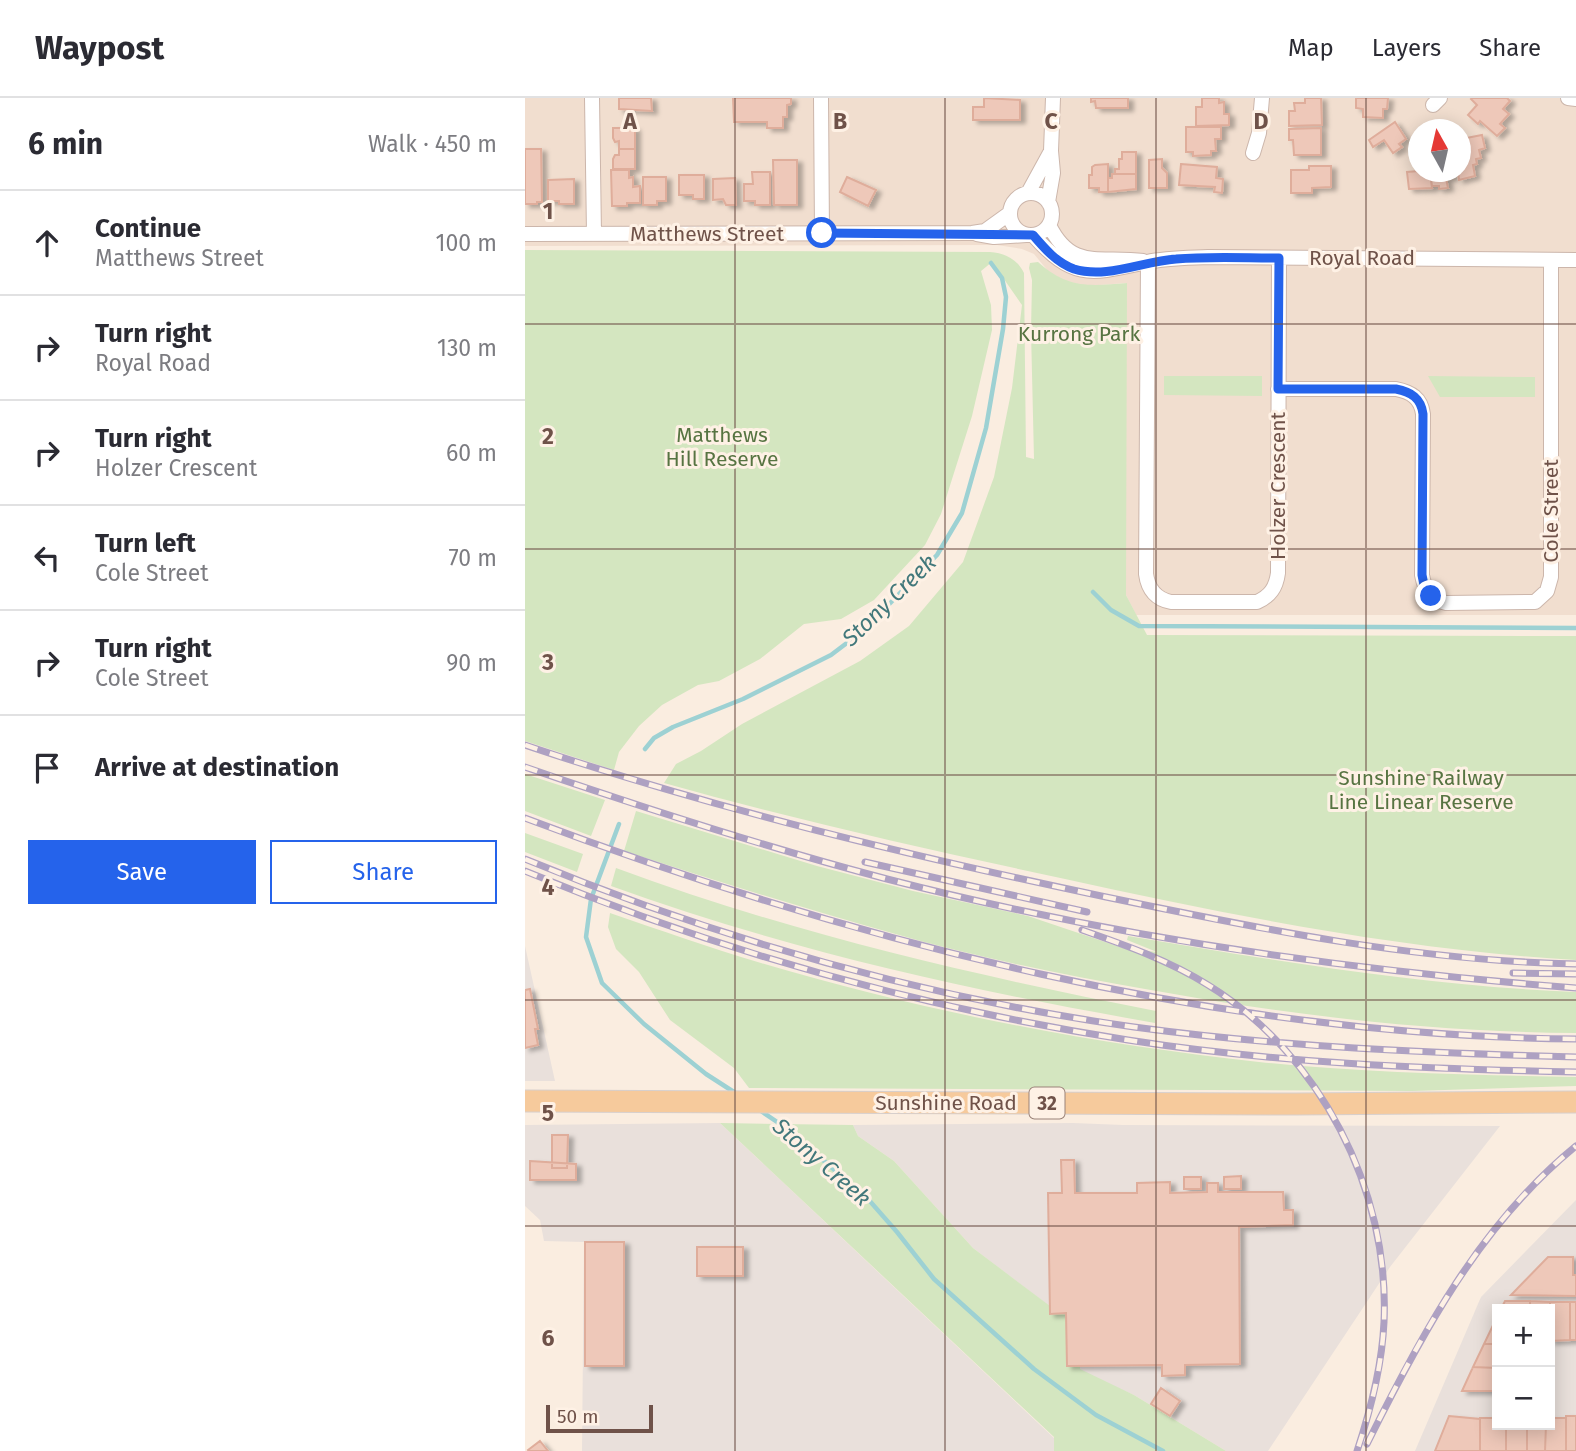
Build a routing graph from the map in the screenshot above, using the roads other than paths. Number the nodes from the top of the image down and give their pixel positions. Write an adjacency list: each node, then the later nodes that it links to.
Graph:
1 (593, 98): 16 (street)
2 (821, 98): 13 (street)
3 (1053, 98): 7 (street)
4 (1262, 98): 8 (street)
5 (1568, 98): 6 (street)
6 (1576, 99)
7 (1051, 151): 9 (street); 10 (street)
8 (1253, 153)
9 (1028, 193): 10 (street); 11 (street)
10 (1048, 202): 12 (street)
11 (1010, 213): 14 (street, Matthews Street); 17 (street)
12 (1049, 225): 17 (street); 21 (street, Royal Road)
13 (822, 233): 14 (street, Matthews Street); 16 (street, Matthews Street)
14 (972, 233): 17 (street, Matthews Street)
15 (525, 234): 16 (street, Matthews Street)
16 (594, 234)
17 (1029, 235): 21 (street, Royal Road)
18 (1279, 258): 19 (street, Royal Road); 21 (street, Royal Road); 22 (street, Holzer Crescent)
19 (1552, 260): 20 (street, Royal Road); 22 (street, Cole Street)
20 (1576, 260)
21 (1148, 262): 22 (street, Holzer Crescent)
22 (1278, 389)
23 (525, 1101): 24 (main road, Sunshine Road / 32)
24 (1576, 1102)

